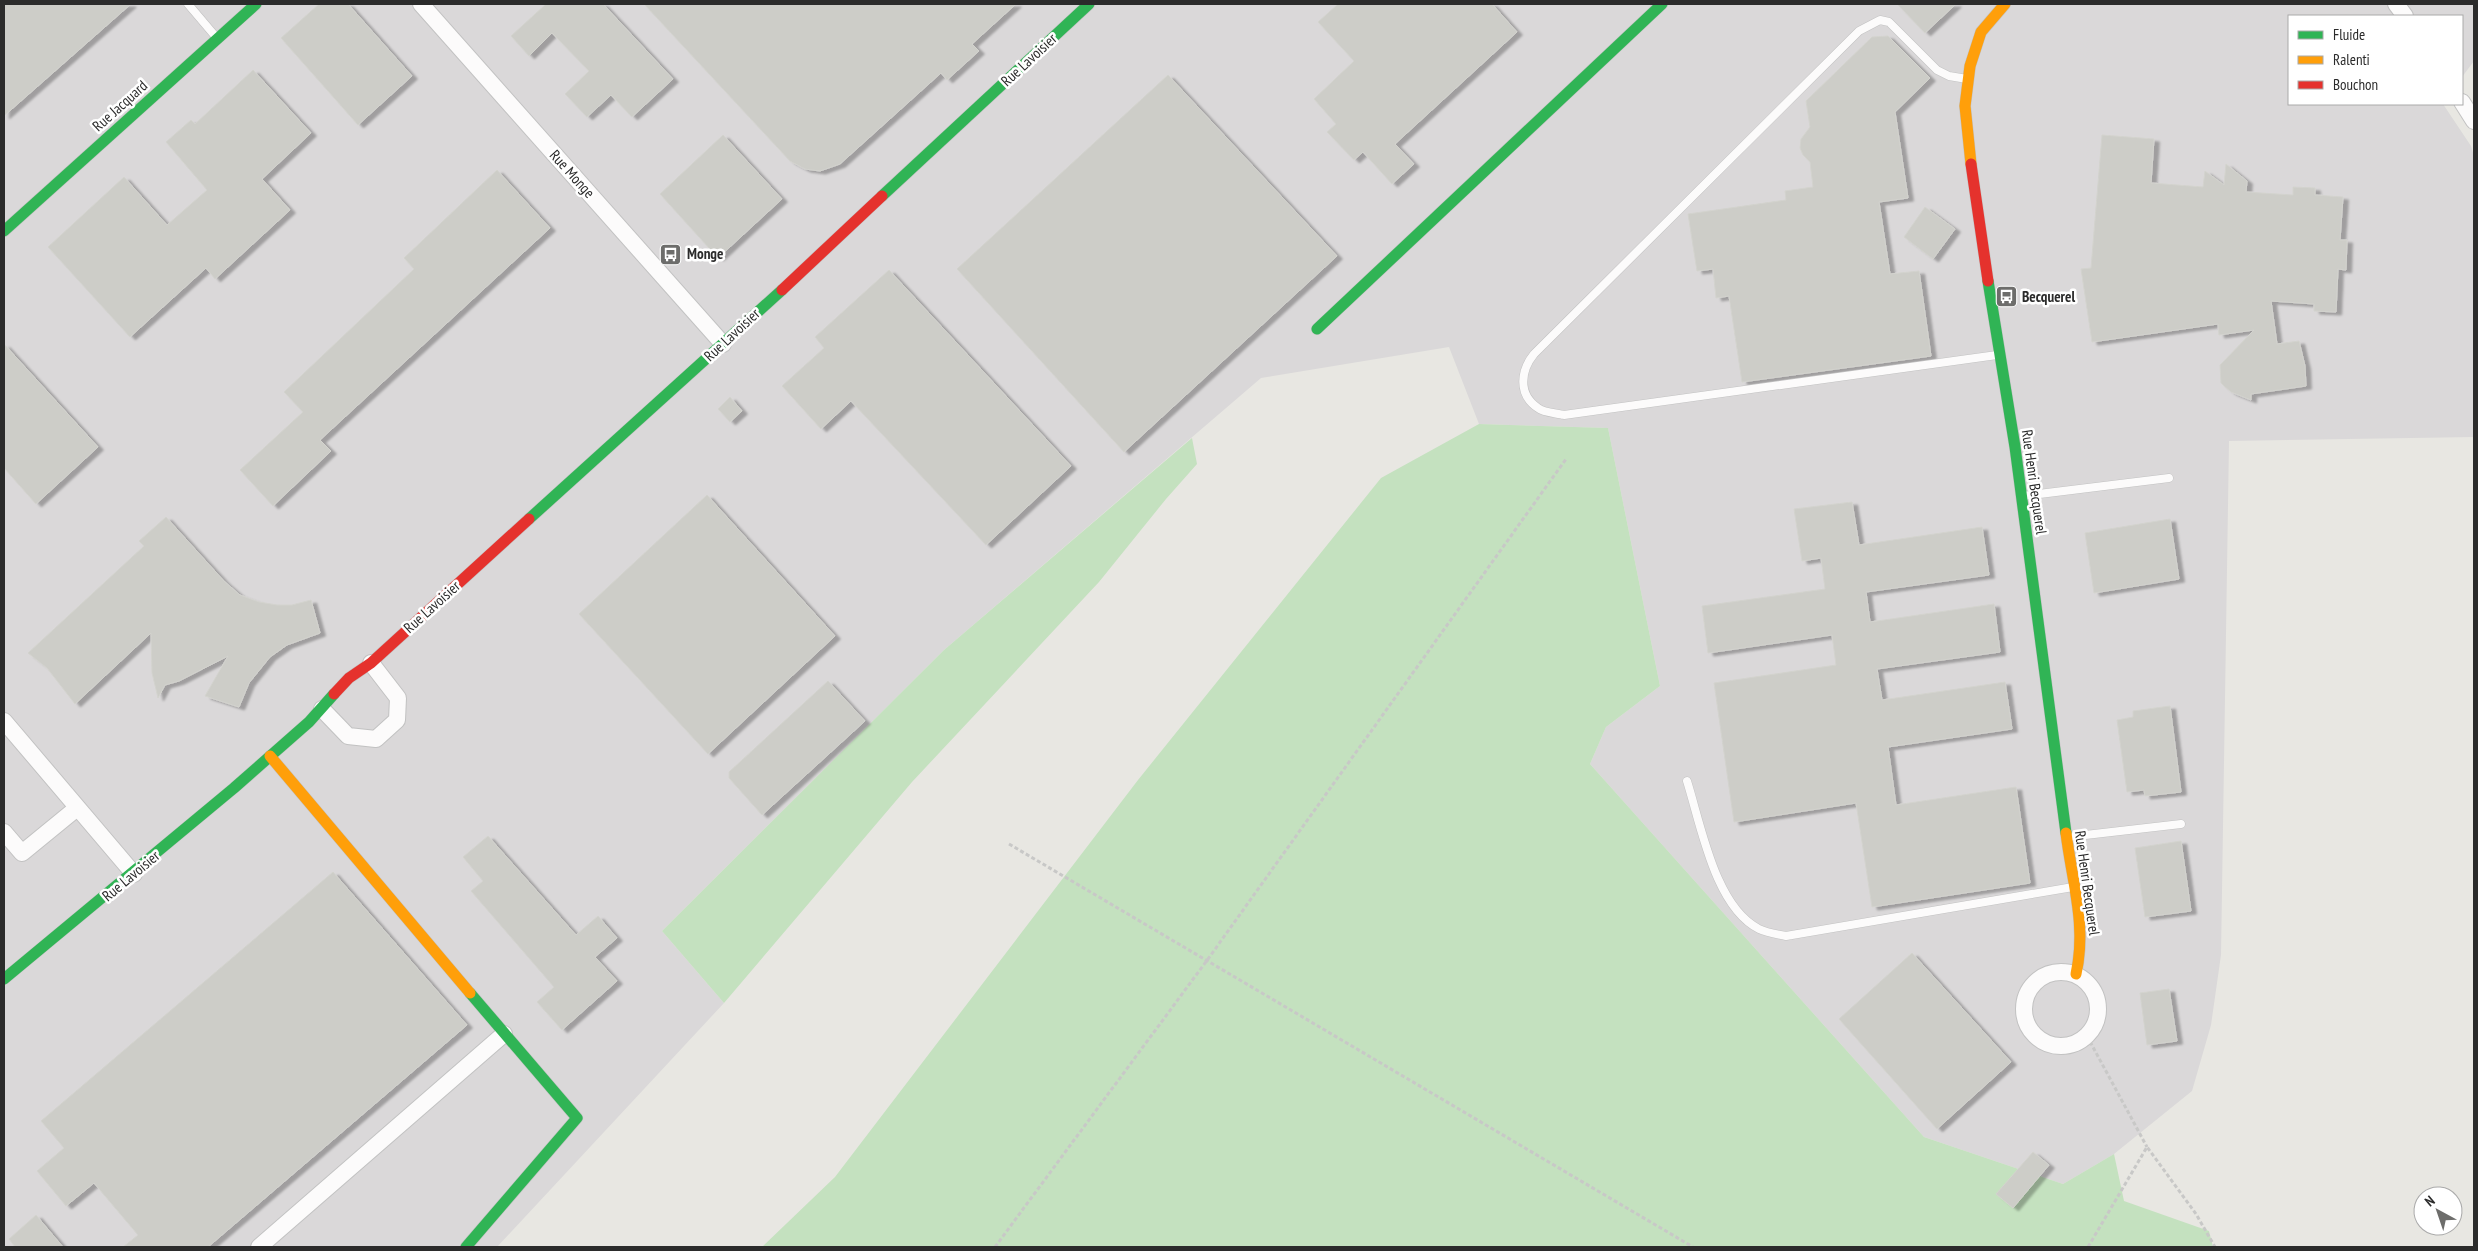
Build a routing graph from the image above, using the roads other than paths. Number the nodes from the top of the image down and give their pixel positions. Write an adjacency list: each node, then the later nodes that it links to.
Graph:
1 (188, 4): 9 (lane)
2 (256, 4): 9 (street, Rue Jacquard)
3 (421, 4): 15 (street, Rue Monge)
4 (1089, 4): 15 (street, Rue Lavoisier)
5 (1662, 4): 14 (street)
6 (2005, 4): 10 (street, Rue Henri Becquerel)
7 (2396, 4): 8 (street)
8 (2403, 15)
9 (218, 38): 13 (street, Rue Jacquard)
10 (1968, 79): 16 (street, Rue Henri Becquerel); 16 (lane)
11 (2463, 104): 12 (street)
12 (2474, 121)
13 (4, 231)
14 (1317, 329)
15 (723, 344): 19 (street, Rue Lavoisier)
16 (1999, 354): 18 (street, Rue Henri Becquerel)
17 (2169, 478): 18 (lane)
18 (2021, 497): 27 (street, Rue Henri Becquerel)
19 (371, 663): 20 (street, Rue Lavoisier); 20 (street)
20 (322, 709): 22 (street, Rue Lavoisier)
21 (4, 721): 24 (street)
22 (270, 756): 28 (street, Rue Lavoisier); 32 (street)
23 (1687, 781): 29 (lane)
24 (77, 808): 26 (street); 28 (street)
25 (2181, 824): 27 (lane)
26 (4, 832)
27 (2066, 837): 29 (street, Rue Henri Becquerel)
28 (134, 874): 31 (street, Rue Lavoisier)
29 (2075, 887): 30 (street, Rue Henri Becquerel)
30 (2076, 974): 30 (street)
31 (4, 979)
32 (504, 1034): 33 (street); 34 (street)
33 (259, 1247)
34 (466, 1247)

